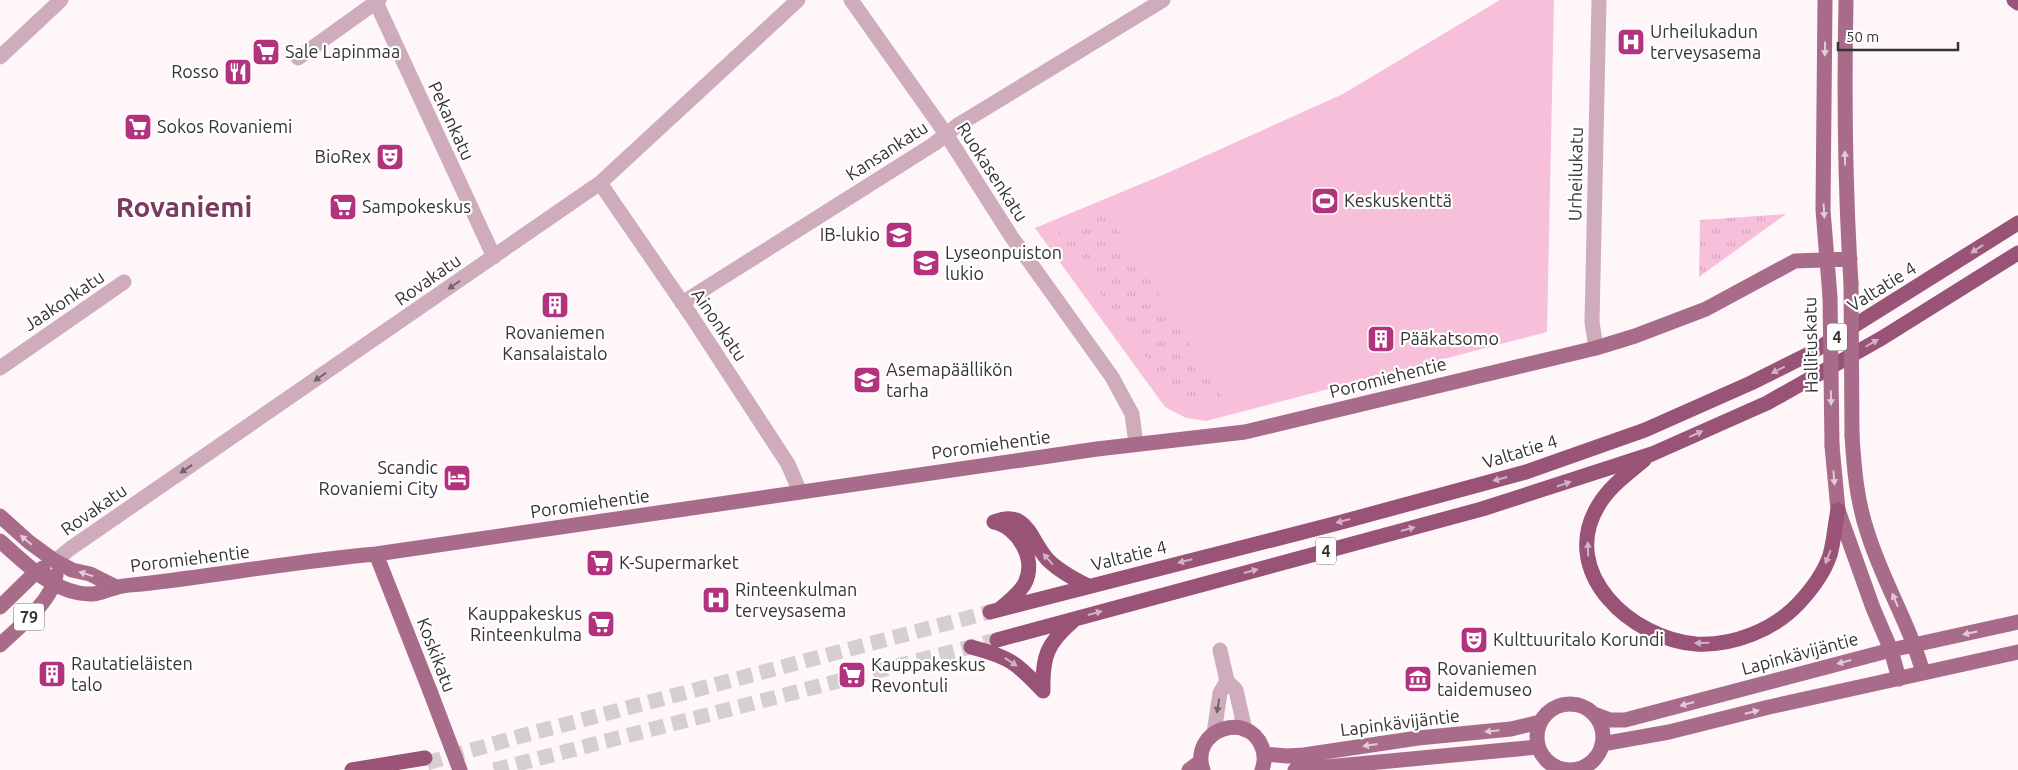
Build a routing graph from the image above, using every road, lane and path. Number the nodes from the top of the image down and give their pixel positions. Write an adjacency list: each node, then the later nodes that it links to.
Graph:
1 (61, 0): 11 (street)
2 (798, 0): 14 (street, Rovakatu)
3 (851, 0): 13 (street, Ruokasenkatu)
4 (1163, 0): 13 (street, Kansankatu)
5 (1598, 0): 22 (street, Urheilukatu)
6 (1825, 0): 19 (main road, Hallituskatu, one-way to 19)
7 (1846, 0): 18 (main road, one-way to 7)
8 (2014, 0): 10 (highway)
9 (376, 1): 12 (street); 17 (street, Pekankatu)
10 (2018, 3)
11 (0, 57)
12 (298, 58)
13 (946, 134): 21 (street, Kansankatu); 24 (street, Ruokasenkatu)
14 (600, 184): 17 (street, Rovakatu); 21 (street, Ainonkatu)
15 (2018, 222): 34 (highway, Valtatie 4 / 4, one-way to 34)
16 (2018, 253): 25 (highway, 4, one-way to 16)
17 (494, 257): 31 (street, Rovakatu, one-way to 31)
18 (1850, 259): 19 (main road, Poromiehentie); 41 (main road, one-way to 18, bridge)
19 (1827, 261): 22 (main road, Poromiehentie); 27 (main road, Hallituskatu, one-way to 27, bridge)
20 (124, 282): 23 (street, Jaakonkatu)
21 (682, 303): 26 (street, Ainonkatu)
22 (1596, 348): 24 (main road, Poromiehentie)
23 (0, 368)
24 (1136, 444): 26 (main road, Poromiehentie)
25 (1652, 454): 27 (highway, one-way to 25); 37 (highway, 4, one-way to 25)
26 (800, 492): 30 (main road, Poromiehentie)
27 (1838, 510): 44 (main road, Hallituskatu)
28 (0, 516): 31 (main road, Poromiehentie, one-way to 28)
29 (0, 541): 32 (main road, Poromiehentie)
30 (376, 554): 35 (main road, Poromiehentie); 59 (main road, Koskikatu, bridge)
31 (55, 561): 32 (main road); 33 (main road, 79); 35 (main road, Poromiehentie, one-way to 31)
32 (36, 572): 33 (main road, Poromiehentie); 36 (main road, 79)
33 (55, 585): 35 (main road, Poromiehentie); 40 (main road, 79)
34 (1088, 586): 34 (highway, Valtatie 4 / 4, one-way to 34)
35 (116, 587)
36 (0, 607)
37 (1075, 619): 39 (highway, 4); 42 (highway, one-way to 37)
38 (2018, 622): 41 (main road, Lapinkävijäntie, one-way to 41)
39 (997, 640)
40 (0, 645)
41 (1915, 645): 44 (main road, Lapinkävijäntie); 46 (main road)
42 (971, 647)
43 (1220, 650): 48 (street)
44 (1891, 650): 47 (main road, Hallituskatu); 49 (main road, Lapinkävijäntie, one-way to 49)
45 (2018, 652): 46 (main road)
46 (1923, 673): 47 (main road)
47 (1899, 678): 53 (main road, one-way to 47)
48 (1227, 680): 51 (street); 52 (street, one-way to 52)
49 (1594, 714): 50 (main road); 53 (main road)
50 (1540, 722): 54 (main road); 55 (main road, Lapinkävijäntie, one-way to 55)
51 (1245, 730): 52 (main road); 55 (main road)
52 (1214, 733): 56 (main road)
53 (1602, 744): 62 (main road)
54 (1538, 747): 61 (main road, Lapinkävijäntie); 62 (main road)
55 (1264, 754): 60 (main road)
56 (1198, 767)
57 (352, 770): 58 (highway)
58 (406, 770)
59 (460, 770)
60 (1262, 770)
61 (1295, 770)
62 (1567, 770)

